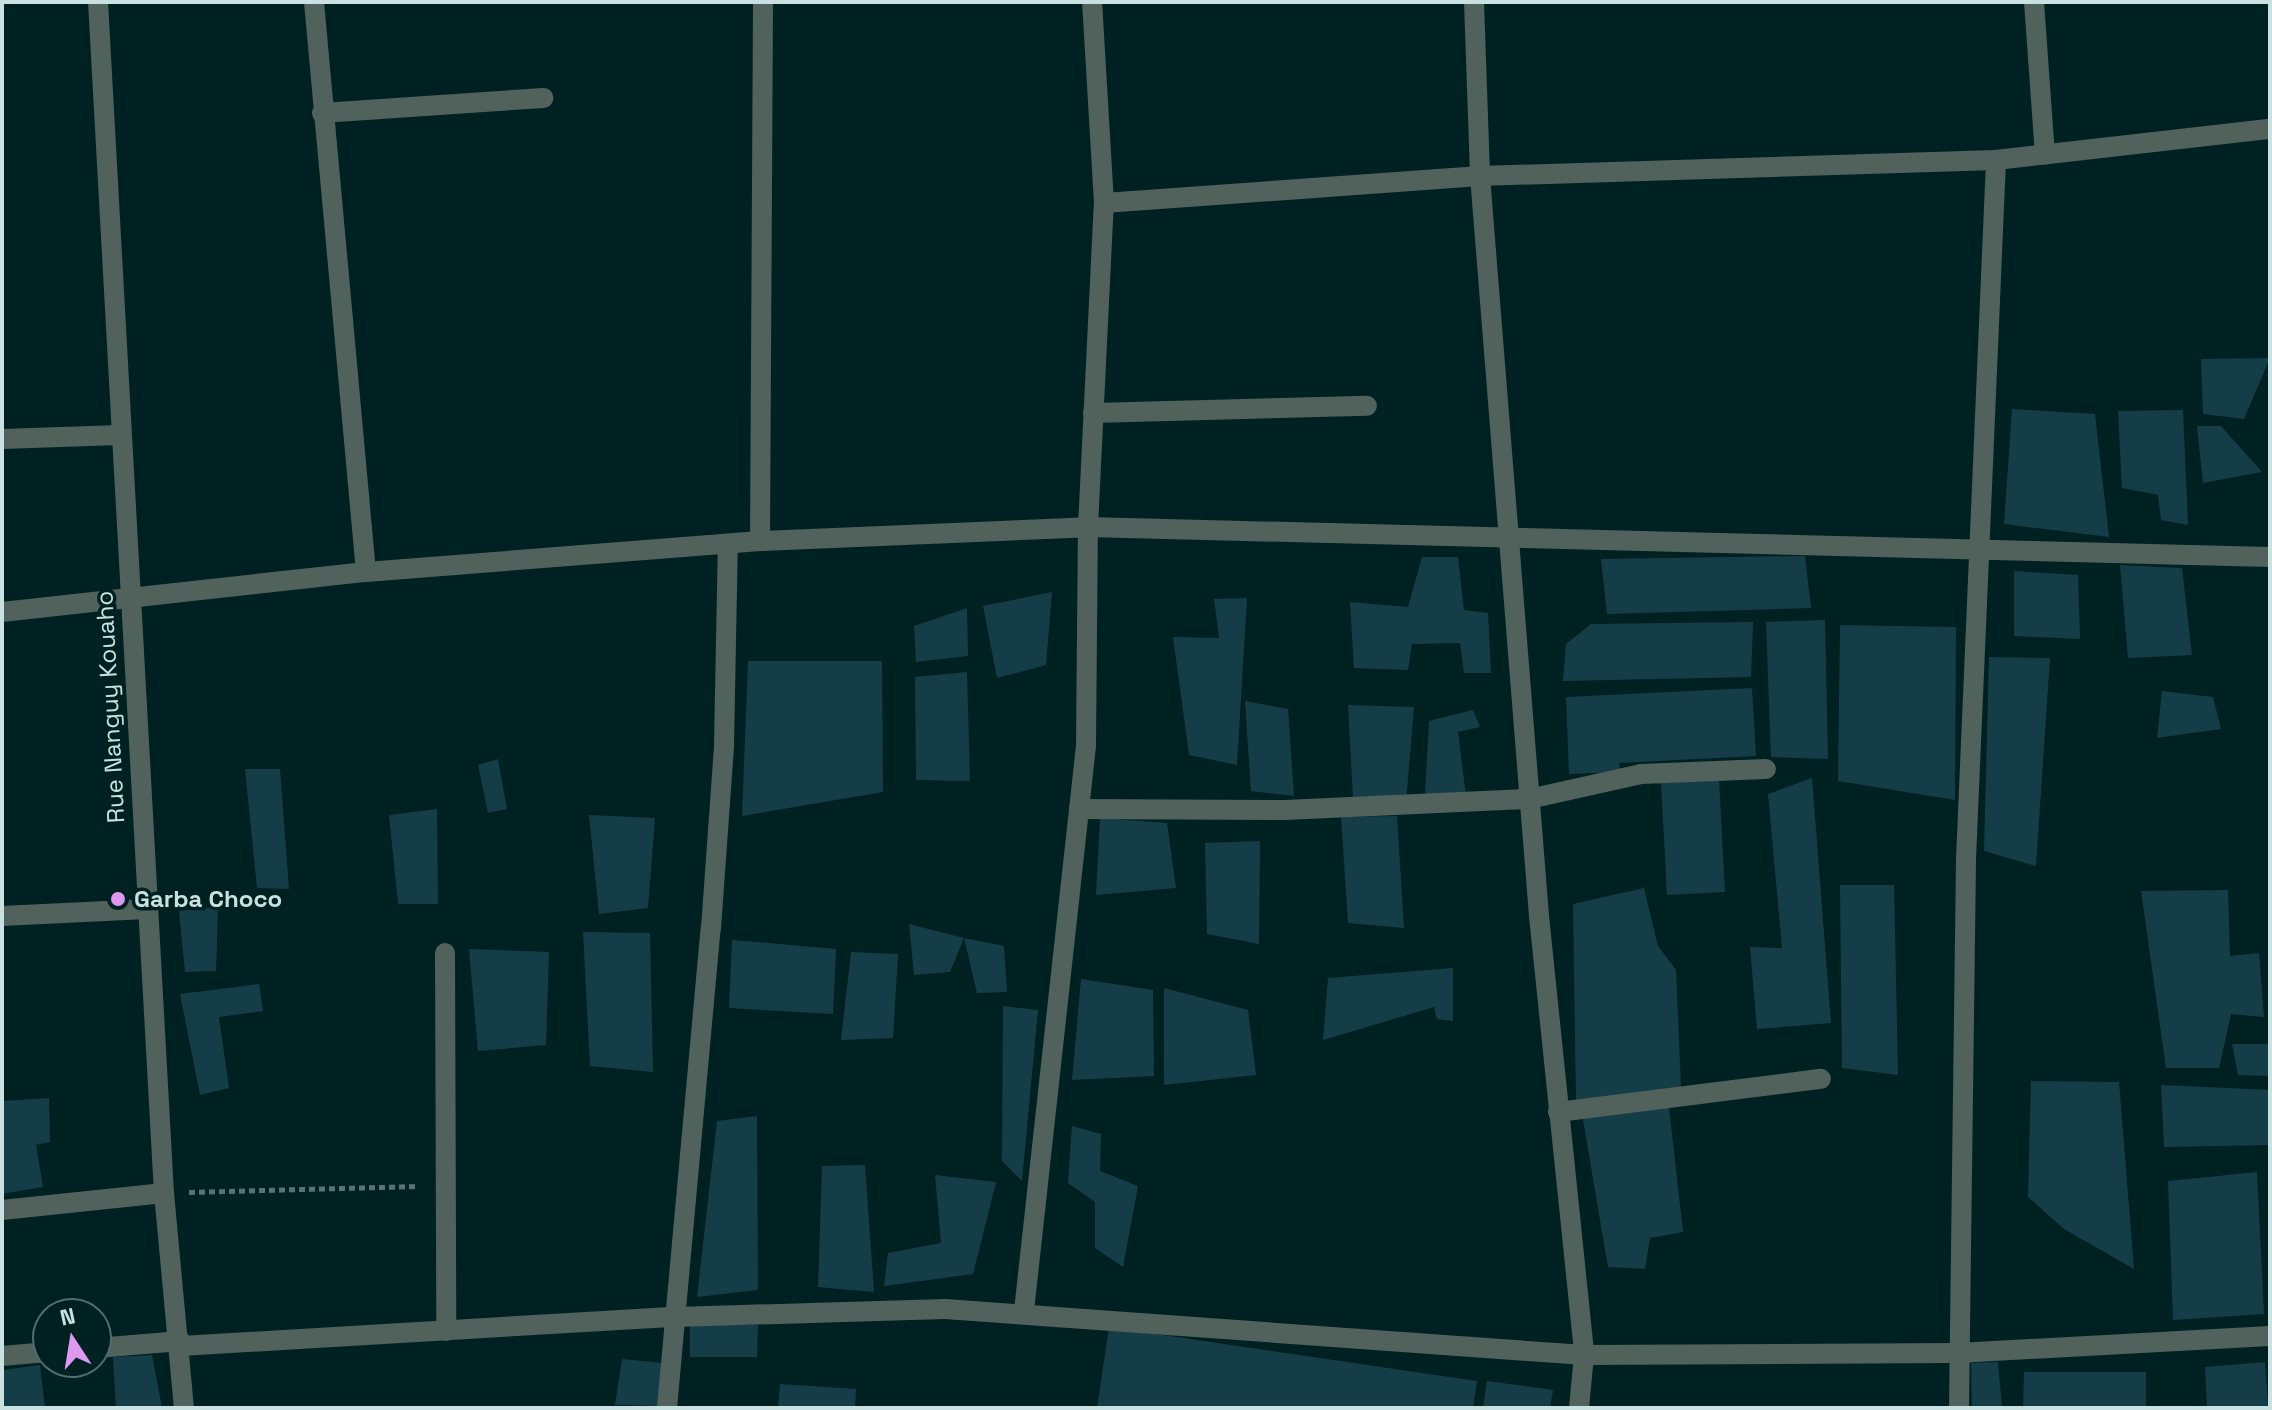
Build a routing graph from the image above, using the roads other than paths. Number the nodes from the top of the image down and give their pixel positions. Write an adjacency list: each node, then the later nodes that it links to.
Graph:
1 (98, 2): 16 (street, Rue Nanguy Kouaho)
2 (314, 2): 8 (street)
3 (763, 2): 20 (street)
4 (1092, 2): 13 (street)
5 (1474, 2): 12 (street)
6 (2034, 2): 10 (street)
7 (543, 98): 8 (street)
8 (322, 113): 24 (street)
9 (2270, 129): 10 (street)
10 (2045, 155): 11 (street)
11 (1996, 160): 12 (street); 22 (street)
12 (1480, 176): 13 (street); 19 (street)
13 (1104, 203): 15 (street)
14 (1367, 406): 15 (street)
15 (1093, 413): 18 (street)
16 (120, 435): 17 (street); 25 (street, Rue Nanguy Kouaho)
17 (2, 439)
18 (1088, 527): 19 (street); 20 (street); 29 (street)
19 (1508, 536): 22 (street); 28 (street)
20 (760, 541): 21 (street)
21 (728, 544): 24 (street); 38 (street)
22 (1980, 546): 23 (street); 44 (street)
23 (2270, 557)
24 (366, 572): 25 (street)
25 (131, 600): 26 (street); 30 (street, Rue Nanguy Kouaho)
26 (2, 612)
27 (1766, 769): 28 (street)
28 (1529, 799): 29 (street); 34 (street)
29 (1079, 809): 37 (street)
30 (147, 909): 31 (street); 35 (street, Rue Nanguy Kouaho)
31 (2, 916)
32 (445, 953): 39 (street)
33 (1821, 1079): 34 (street)
34 (1558, 1112): 45 (street)
35 (164, 1193): 36 (street); 41 (street, Rue Nanguy Kouaho)
36 (2, 1210)
37 (1024, 1311): 38 (street); 45 (street)
38 (675, 1317): 39 (street); 48 (street)
39 (446, 1331): 41 (street)
40 (2270, 1336): 44 (street)
41 (181, 1344): 42 (street); 47 (street, Rue Nanguy Kouaho)
42 (112, 1347)
43 (32, 1353): 46 (street)
44 (1957, 1353): 45 (street); 50 (street)
45 (1584, 1355): 49 (street)
46 (2, 1356)
47 (184, 1408)
48 (667, 1408)
49 (1579, 1408)
50 (1959, 1408)

